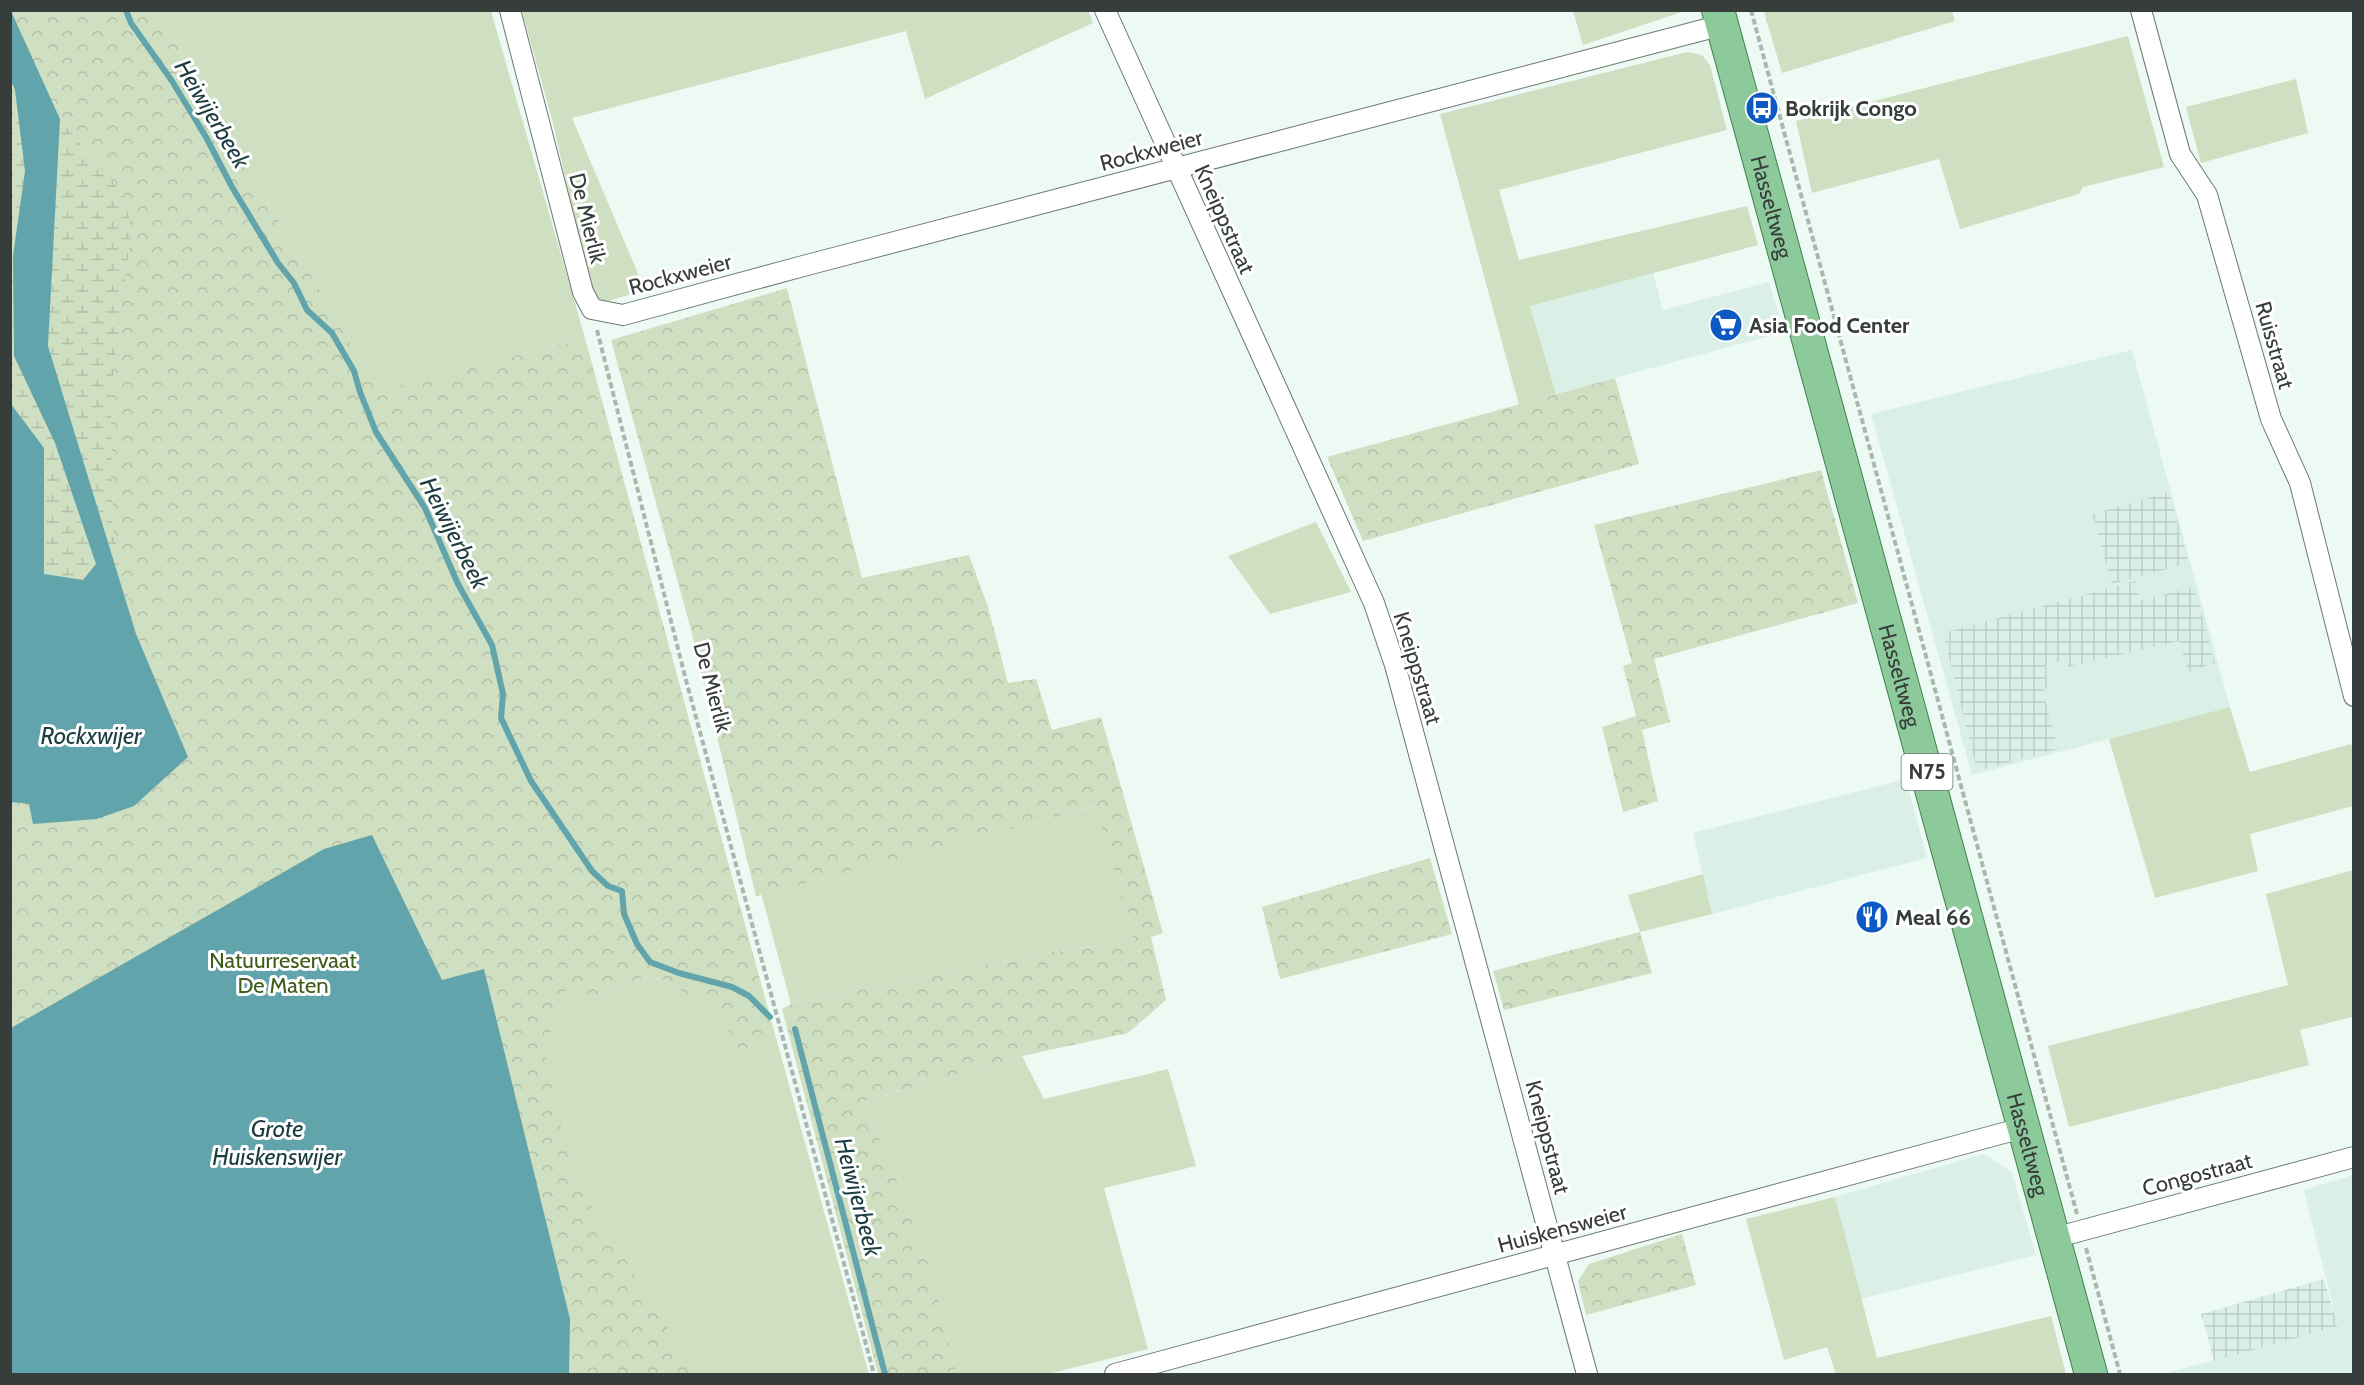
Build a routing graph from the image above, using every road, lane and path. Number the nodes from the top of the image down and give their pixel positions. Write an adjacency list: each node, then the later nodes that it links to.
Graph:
1 (510, 10): 7 (street, De Mierlik)
2 (1105, 10): 6 (street, Kneippstraat)
3 (1751, 10): 11 (path)
4 (2140, 10): 8 (street, Ruisstraat)
5 (1720, 18): 6 (street, Rockxweier); 9 (main road, Hasseltweg / N75)
6 (1176, 168): 7 (street, Rockxweier); 14 (street, Kneippstraat)
7 (592, 309): 15 (path, De Mierlik)
8 (2354, 696)
9 (2022, 1128): 12 (main road, Hasseltweg / N75); 14 (street, Huiskensweier)
10 (2354, 1157): 12 (street, Congostraat)
11 (2077, 1213)
12 (2054, 1238): 18 (main road, Hasseltweg / N75)
13 (2086, 1249): 19 (path)
14 (1554, 1255): 16 (street, Huiskensweier); 17 (street, Kneippstraat)
15 (874, 1374)
16 (1115, 1374)
17 (1587, 1374)
18 (2091, 1374)
19 (2120, 1374)

